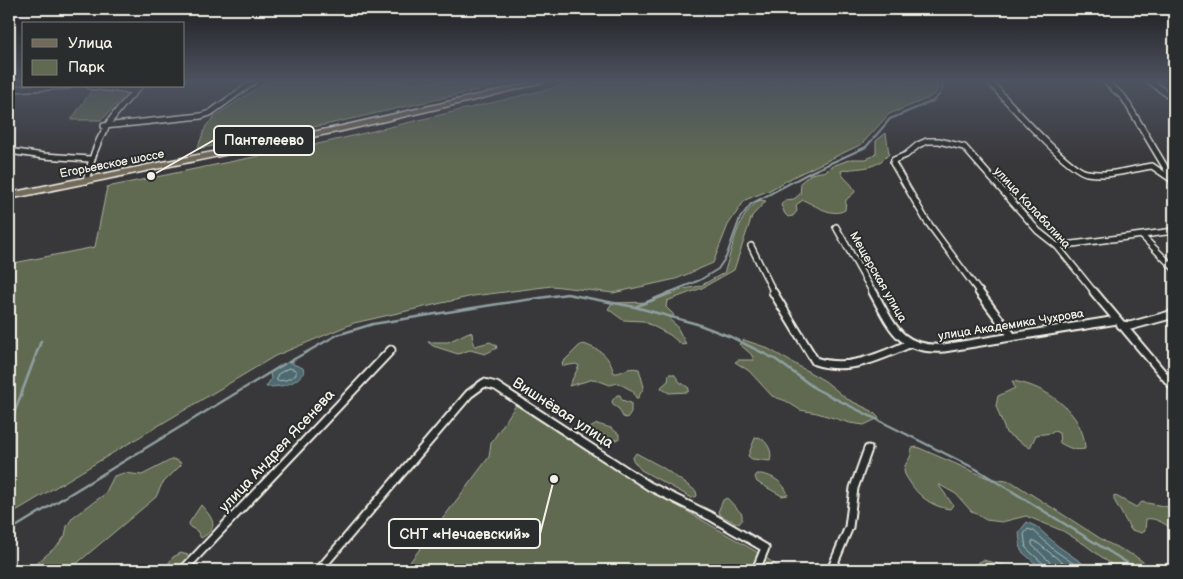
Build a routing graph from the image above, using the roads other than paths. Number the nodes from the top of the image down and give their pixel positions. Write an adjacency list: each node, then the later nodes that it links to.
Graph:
1 (119, 109): 6 (street)
2 (216, 109): 6 (street)
3 (431, 109): 9 (main road, Егорьевское шоссе)
4 (1015, 109): 10 (street)
5 (1131, 109): 10 (street)
6 (104, 126): 8 (street)
7 (9, 151): 8 (street)
8 (90, 159): 9 (street)
9 (86, 181): 11 (main road, Егорьевское шоссе)
10 (1173, 181)
11 (9, 196)
12 (836, 227): 21 (street, Мещерская улица)
13 (1174, 231): 14 (street)
14 (1142, 236): 16 (street); 17 (street)
15 (751, 246): 21 (street)
16 (1057, 246): 19 (street, улица Калабалина); 20 (street, улица Калабалина)
17 (1174, 268)
18 (1174, 314): 19 (street, улица Академика Чухрова)
19 (1119, 323): 20 (street, улица Академика Чухрова); 23 (street, улица Калабалина)
20 (1012, 336): 21 (street, улица Академика Чухрова)
21 (908, 344)
22 (392, 350): 25 (street, улица Андрея Ясенева)
23 (1174, 387)
24 (868, 449): 28 (street)
25 (184, 570)
26 (319, 570): 27 (street, Вишнёвая улица)
27 (756, 570)
28 (830, 570)

